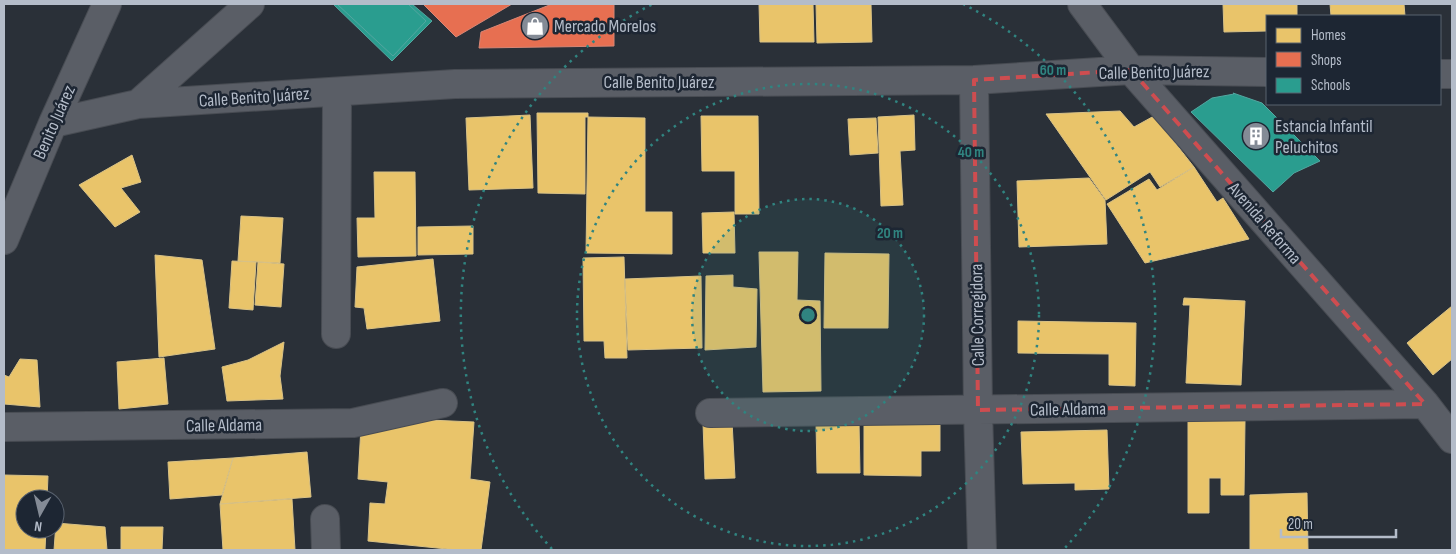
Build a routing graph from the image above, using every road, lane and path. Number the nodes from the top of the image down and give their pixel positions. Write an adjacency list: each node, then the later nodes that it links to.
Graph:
1 (107, 4): 9 (street, Benito Juárez)
2 (250, 4): 8 (street)
3 (1082, 4): 4 (street, Avenida Reforma)
4 (1131, 70): 5 (street, Calle Benito Juárez); 6 (street, Calle Benito Juárez); 13 (street, Avenida Reforma)
5 (1266, 72)
6 (974, 80): 7 (street, Calle Benito Juárez); 14 (street, Calle Corregidora)
7 (337, 92): 8 (street, Calle Benito Juárez); 11 (street)
8 (138, 104): 9 (street, Calle Benito Juárez)
9 (53, 123): 10 (street, Benito Juárez)
10 (4, 240)
11 (336, 334)
12 (443, 404): 16 (street, Calle Aldama)
13 (1425, 404): 14 (street, Calle Aldama); 17 (street, Avenida Reforma)
14 (978, 410): 15 (street, Calle Aldama); 20 (street, Calle Corregidora)
15 (710, 413)
16 (4, 427)
17 (1452, 439)
18 (325, 519): 19 (street)
19 (326, 550)
20 (982, 550)

